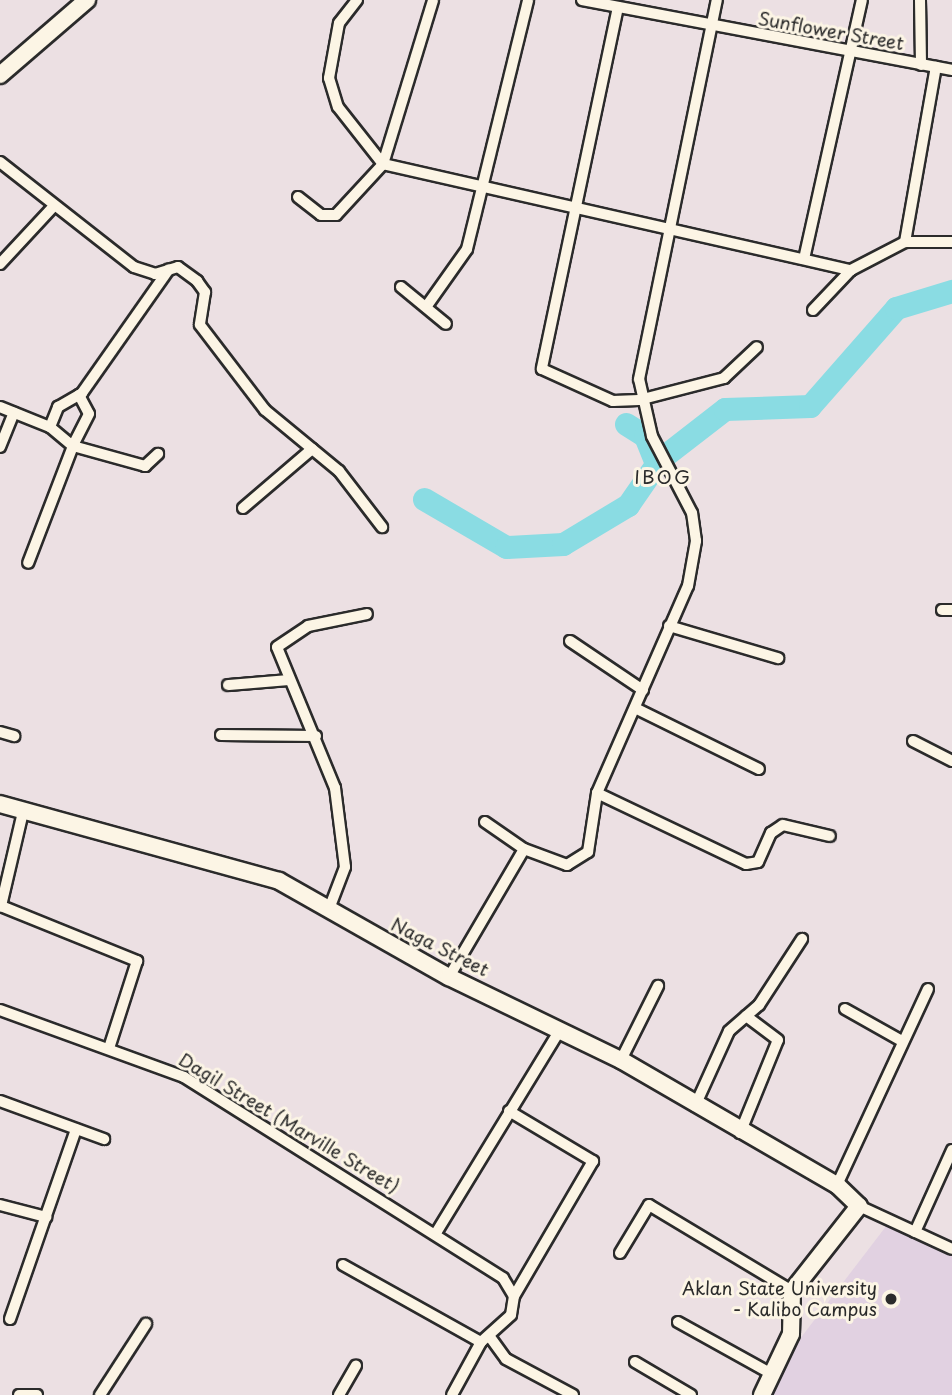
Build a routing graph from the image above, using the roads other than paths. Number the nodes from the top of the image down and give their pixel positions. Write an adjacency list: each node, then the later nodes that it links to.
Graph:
1 (87, 0): 15 (street)
2 (357, 0): 17 (street)
3 (433, 0): 17 (street)
4 (528, 0): 18 (street)
5 (582, 0): 9 (street, Sunflower Street)
6 (717, 0): 10 (street)
7 (862, 0): 11 (street)
8 (920, 0): 12 (street)
9 (618, 7): 10 (street, Sunflower Street); 20 (street)
10 (711, 28): 11 (street, Sunflower Street); 22 (street)
11 (850, 52): 12 (street, Sunflower Street); 25 (street)
12 (921, 65): 13 (street, Sunflower Street)
13 (936, 67): 14 (street, Sunflower Street); 23 (street)
14 (952, 70)
15 (0, 75)
16 (0, 162): 21 (street)
17 (383, 164): 18 (street); 19 (street)
18 (487, 184): 20 (street); 30 (street)
19 (298, 197)
20 (573, 204): 22 (street); 35 (street)
21 (53, 207): 26 (street); 27 (street)
22 (670, 227): 25 (street); 35 (street)
23 (905, 242): 24 (street); 28 (street)
24 (952, 242)
25 (804, 259): 28 (street)
26 (0, 264)
27 (169, 269): 34 (street); 41 (street)
28 (851, 270): 31 (street)
29 (401, 287): 30 (street)
30 (426, 307): 32 (street)
31 (813, 310)
32 (446, 324)
33 (757, 347): 35 (street)
34 (79, 395): 38 (street); 39 (street)
35 (639, 400): 47 (street)
36 (0, 407): 37 (street)
37 (14, 413): 38 (street); 40 (street)
38 (50, 427): 39 (street)
39 (73, 446): 42 (street); 45 (street)
40 (0, 447)
41 (312, 449): 43 (street); 44 (street)
42 (158, 454)
43 (243, 508)
44 (382, 527)
45 (28, 563)
46 (368, 614): 50 (street)
47 (669, 626): 49 (street); 52 (street)
48 (570, 641): 52 (street)
49 (778, 658)
50 (287, 680): 51 (street); 57 (street)
51 (228, 685)
52 (643, 690): 53 (street)
53 (635, 708): 60 (street); 61 (street)
54 (0, 732): 56 (street)
55 (221, 735): 57 (street)
56 (14, 736)
57 (316, 736): 67 (street)
58 (913, 741): 59 (street)
59 (952, 761)
60 (759, 769)
61 (597, 793): 65 (street); 66 (street)
62 (0, 804): 63 (street, Naga Street)
63 (23, 812): 67 (street, Naga Street); 77 (street)
64 (485, 822): 66 (street)
65 (830, 836)
66 (524, 849): 69 (street)
67 (329, 909): 69 (street, Naga Street)
68 (802, 939): 74 (street)
69 (449, 977): 75 (street, Naga Street)
70 (658, 986): 78 (street)
71 (928, 989): 76 (street)
72 (845, 1009): 76 (street)
73 (0, 1010): 77 (street, Dagil Street (Marville Street))
74 (746, 1016): 80 (street); 83 (street)
75 (560, 1030): 78 (street, Naga Street); 81 (street)
76 (902, 1041): 86 (street)
77 (109, 1048): 91 (street, Dagil Street (Marville Street))
78 (621, 1060): 80 (street, Naga Street)
79 (0, 1101): 82 (street)
80 (695, 1106): 83 (street, Naga Street)
81 (509, 1111): 91 (street); 96 (street)
82 (76, 1129): 84 (street); 89 (street)
83 (740, 1133): 86 (street, Naga Street)
84 (104, 1139)
85 (952, 1150): 90 (street)
86 (837, 1185): 88 (street, Naga Street)
87 (0, 1205): 89 (street)
88 (859, 1206): 90 (street); 95 (street)
89 (46, 1217): 97 (street)
90 (915, 1232): 92 (street)
91 (436, 1233): 96 (street, Dagil Street (Marville Street))
92 (952, 1249)
93 (620, 1253): 95 (street)
94 (343, 1265): 100 (street)
95 (792, 1291): 103 (street)
96 (514, 1296): 100 (street)
97 (10, 1319)
98 (678, 1322): 103 (street)
99 (146, 1324): 106 (street)
100 (486, 1340): 108 (street); 109 (street)
101 (635, 1362): 110 (street)
102 (356, 1365): 107 (street)
103 (772, 1374): 111 (street)
104 (19, 1395): 105 (street)
105 (37, 1395)
106 (100, 1395)
107 (339, 1395)
108 (452, 1395)
109 (573, 1395)
110 (691, 1395)
111 (762, 1395)

